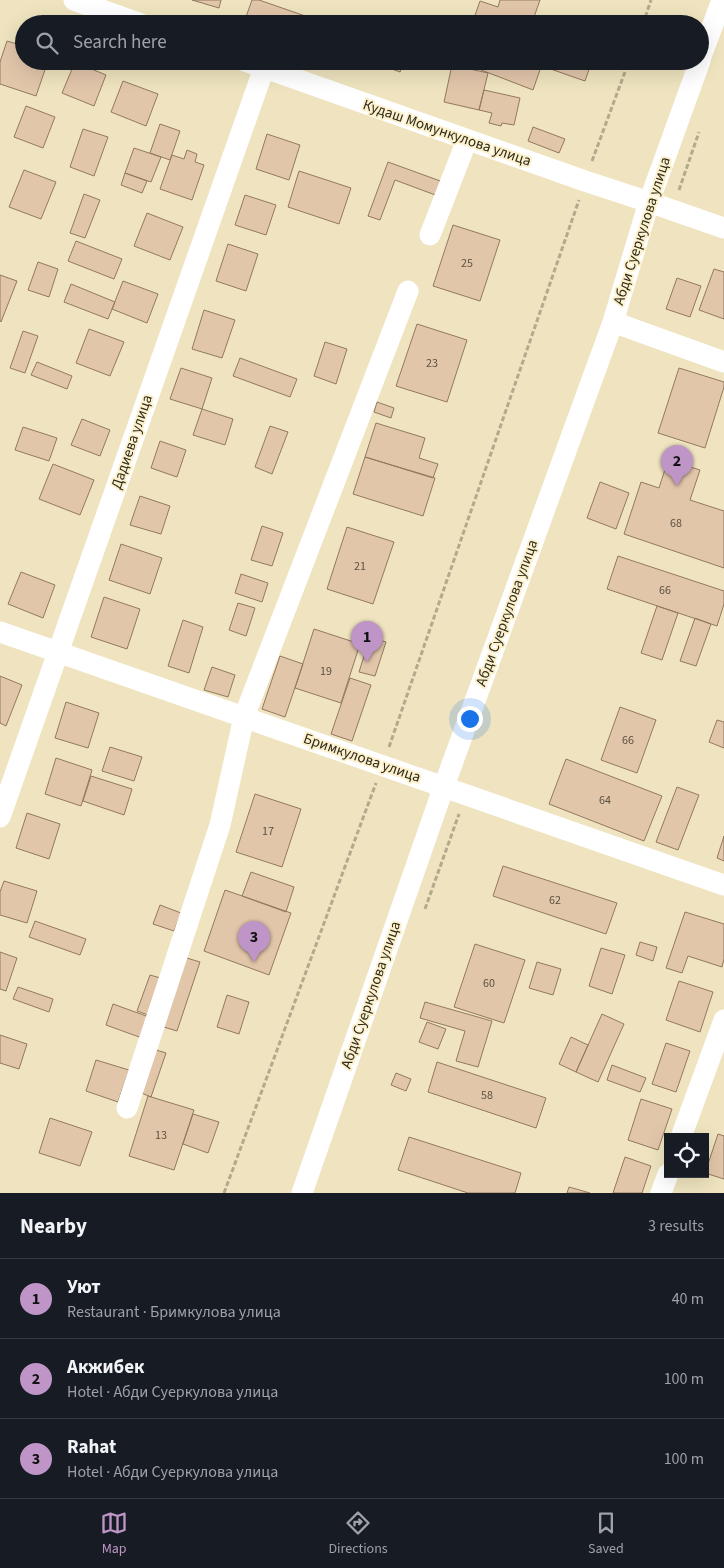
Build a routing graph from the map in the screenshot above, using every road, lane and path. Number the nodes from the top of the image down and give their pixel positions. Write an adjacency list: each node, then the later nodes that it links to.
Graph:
1 (74, 0): 4 (street)
2 (651, 0): 5 (path)
3 (722, 0): 6 (street, Абди Суеркулова улица)
4 (115, 15)
5 (646, 15)
6 (709, 35)
7 (253, 70): 20 (street, Дадиева улица)
8 (272, 70): 11 (street, Кудаш Момункулова улица)
9 (626, 70): 12 (path)
10 (696, 70): 13 (street, Абди Суеркулова улица)
11 (466, 140): 12 (street, Кудаш Момункулова улица); 15 (street)
12 (585, 181): 13 (street, Кудаш Момункулова улица); 22 (path)
13 (649, 202): 14 (street, Кудаш Момункулова улица); 17 (street, Абди Суеркулова улица)
14 (724, 228)
15 (430, 235)
16 (408, 291): 21 (street)
17 (613, 322): 18 (street); 23 (street, Абди Суеркулова улица)
18 (724, 362)
19 (0, 632): 20 (street, Бримкулова улица)
20 (58, 652): 21 (street, Бримкулова улица); 24 (street, Дадиева улица)
21 (244, 717): 22 (street, Бримкулова улица); 27 (street)
22 (382, 765): 23 (street, Бримкулова улица); 30 (path)
23 (444, 786): 25 (street, Бримкулова улица); 31 (street, Абди Суеркулова улица)
24 (0, 817)
25 (724, 885)
26 (724, 1020): 28 (street)
27 (127, 1108)
28 (683, 1133)
29 (667, 1178): 32 (street)
30 (224, 1193)
31 (302, 1193)
32 (661, 1193)

